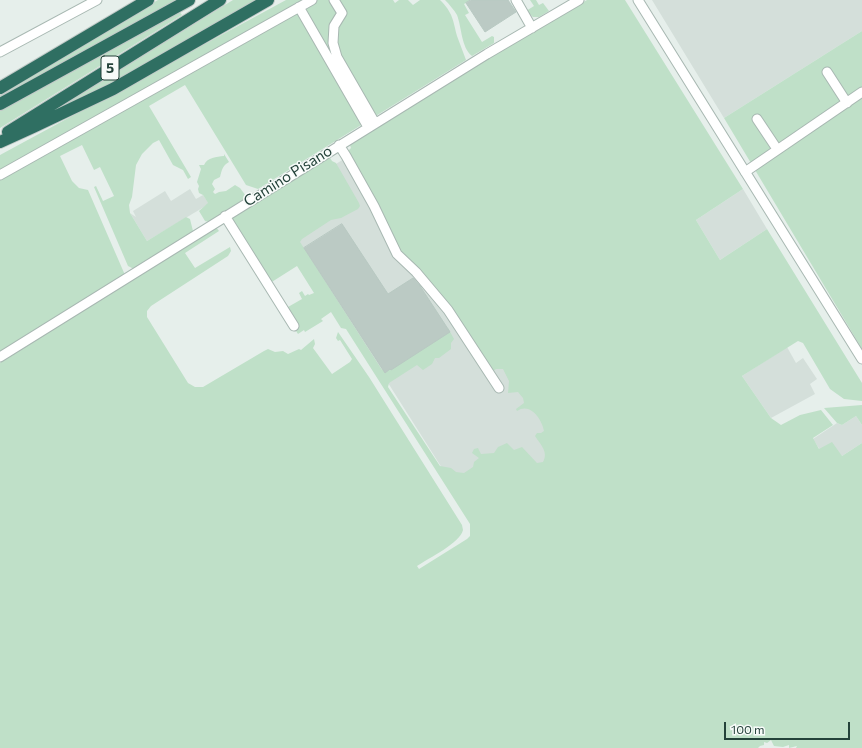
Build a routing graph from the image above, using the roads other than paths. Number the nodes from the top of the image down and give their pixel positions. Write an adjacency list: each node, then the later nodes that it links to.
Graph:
1 (97, 0): 13 (street)
2 (148, 0): 15 (highway)
3 (189, 0): 18 (highway, 5)
4 (220, 0): 21 (highway, 5)
5 (268, 0): 22 (highway)
6 (312, 0): 11 (street)
7 (334, 0): 20 (street)
8 (516, 0): 12 (street)
9 (579, 0): 12 (street, Camino Pisano)
10 (638, 0): 25 (street)
11 (298, 8): 20 (street); 26 (street)
12 (532, 28): 20 (street, Camino Pisano)
13 (0, 52)
14 (827, 72): 17 (street)
15 (0, 88)
16 (862, 92): 17 (street)
17 (847, 103): 24 (street)
18 (0, 104)
19 (757, 119): 24 (street)
20 (372, 125): 23 (street, Camino Pisano)
21 (0, 136)
22 (0, 142)
23 (339, 145): 27 (street, Camino Pisano); 31 (street)
24 (778, 149): 25 (street)
25 (745, 172): 30 (street)
26 (0, 175)
27 (225, 216): 28 (street); 29 (street, Camino Pisano)
28 (294, 326)
29 (0, 357)
30 (862, 359)
31 (499, 388)

